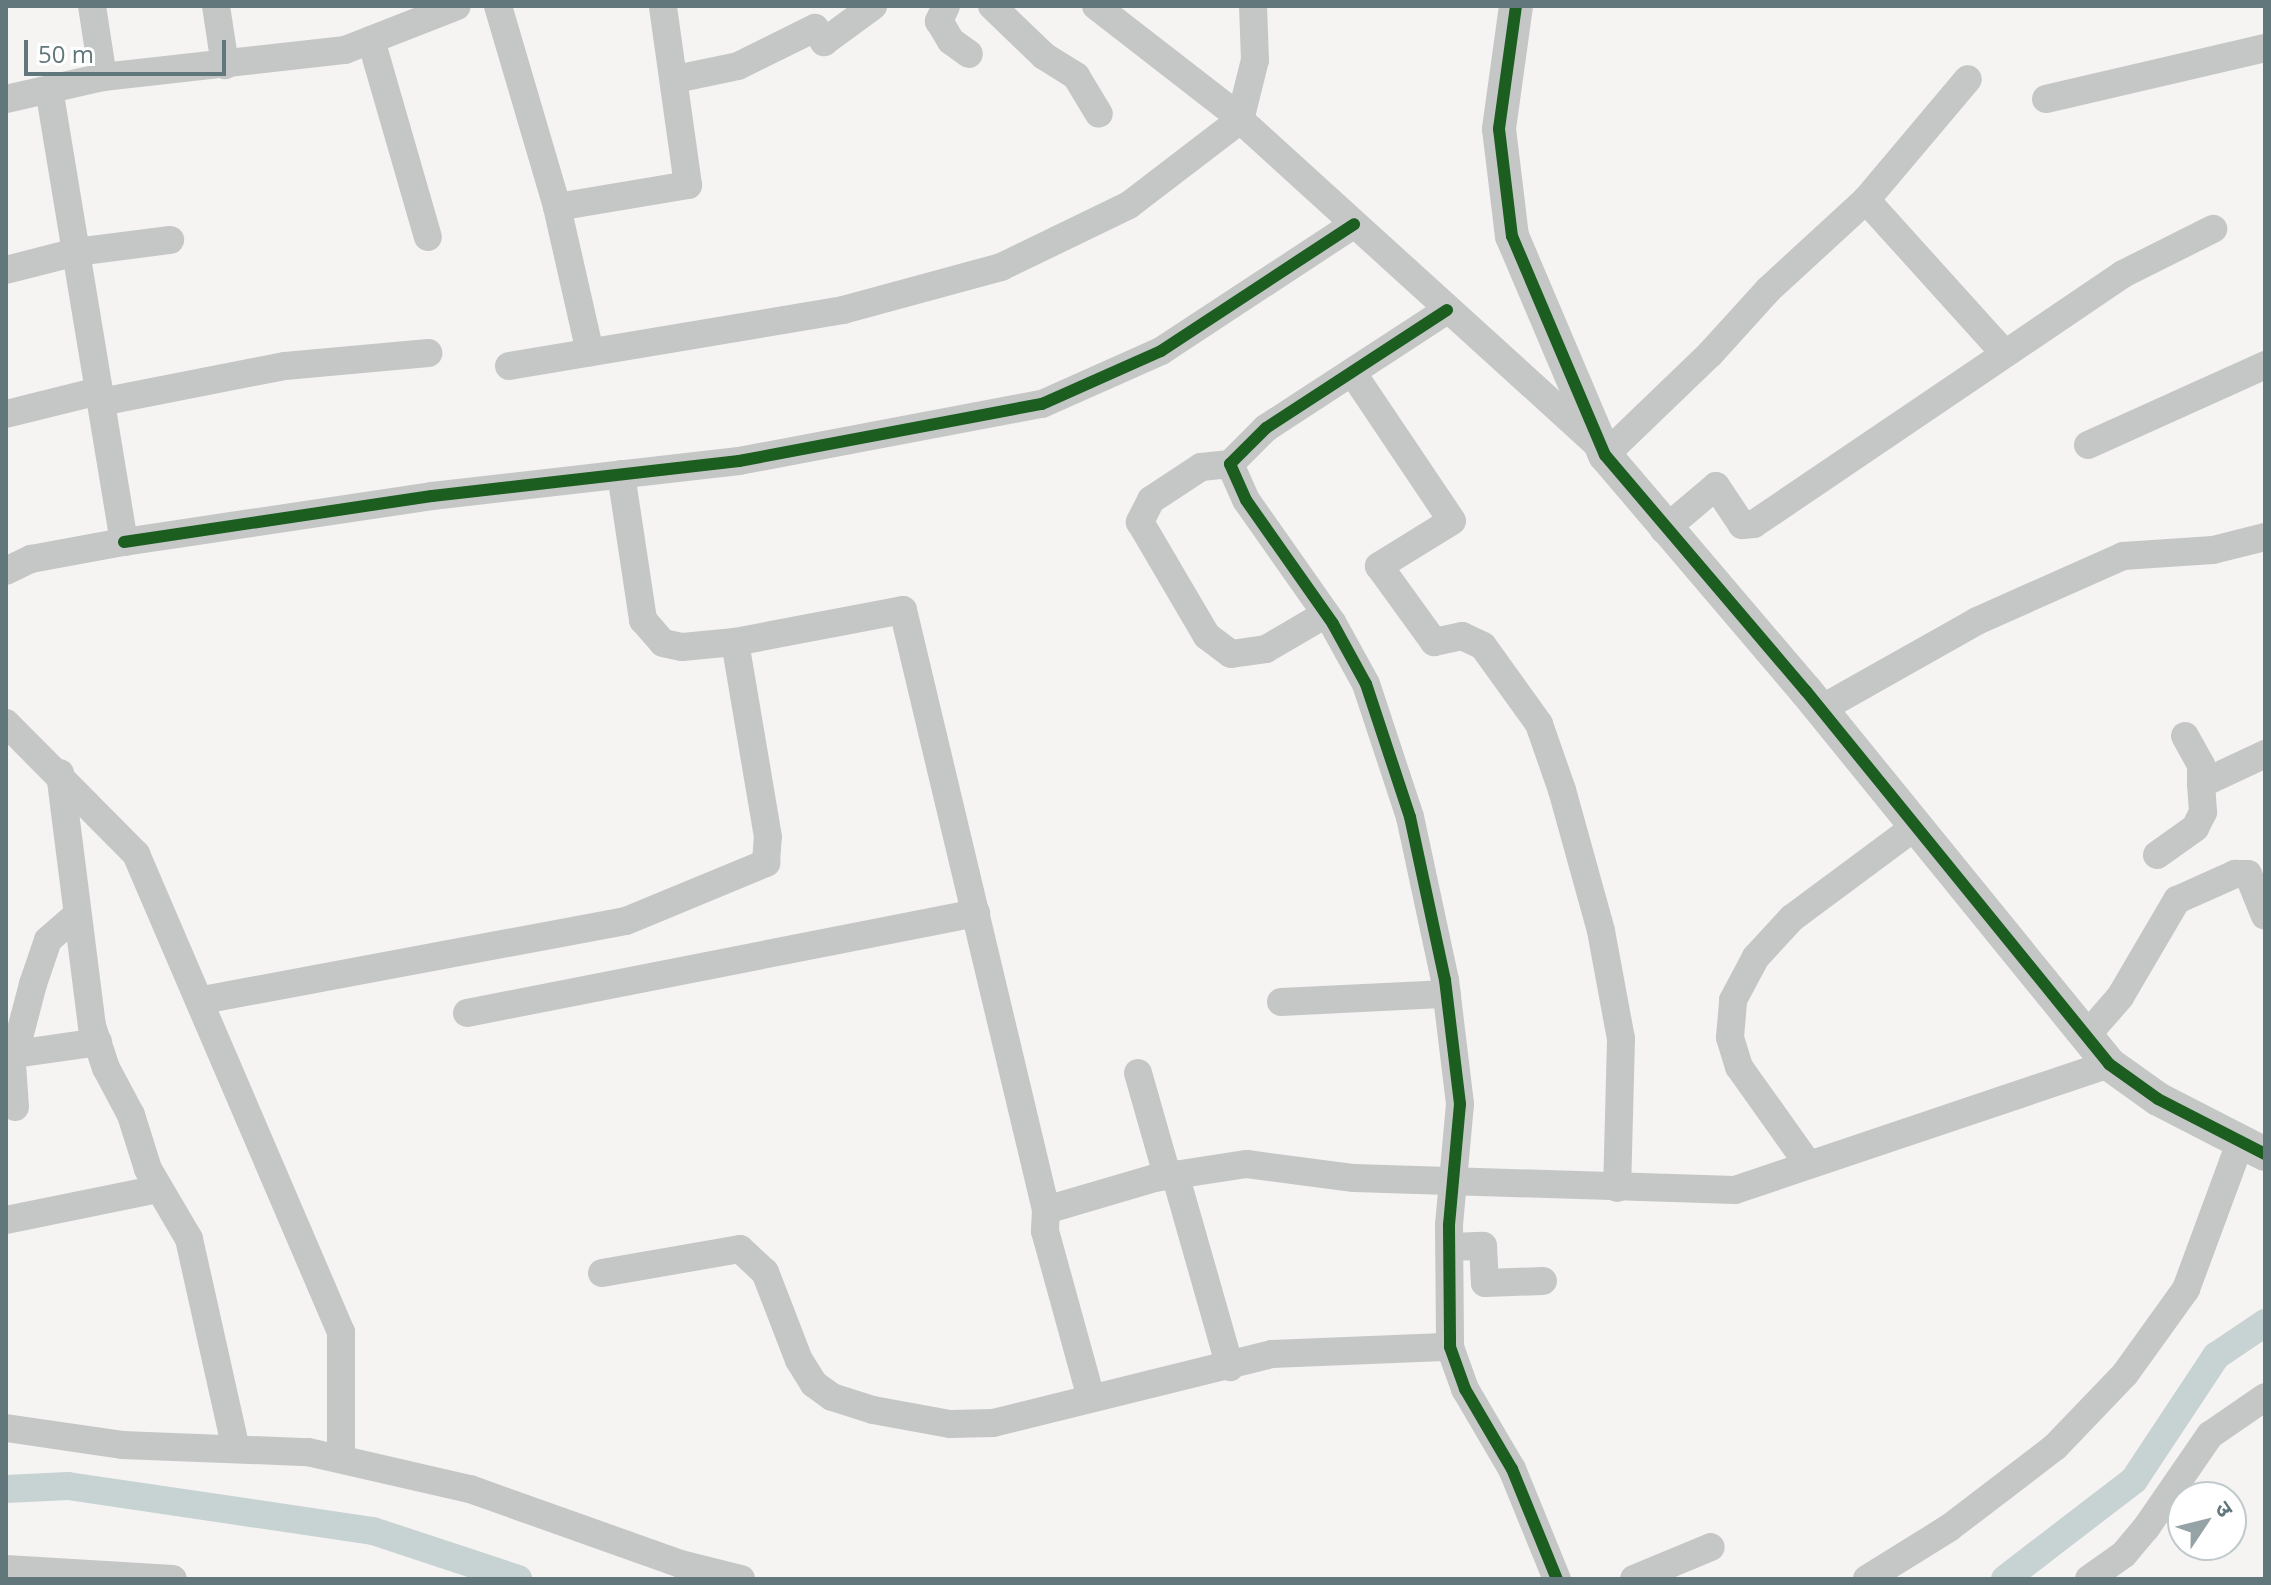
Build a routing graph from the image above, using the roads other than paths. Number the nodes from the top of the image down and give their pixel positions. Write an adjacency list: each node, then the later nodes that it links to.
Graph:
1 (92, 6): 16 (street)
2 (216, 6): 15 (street)
3 (457, 6): 12 (street)
4 (498, 6): 25 (street)
5 (663, 6): 17 (street)
6 (873, 6): 17 (street)
7 (946, 6): 14 (street)
8 (992, 6): 22 (street)
9 (1096, 6): 23 (street)
10 (1253, 6): 23 (street)
11 (1516, 6): 42 (street)
12 (371, 40): 15 (street); 28 (street)
13 (2265, 48): 21 (street)
14 (969, 54)
15 (225, 65): 16 (street)
16 (103, 77): 19 (street)
17 (676, 79): 25 (street)
18 (1968, 79): 24 (street)
19 (49, 91): 20 (street); 30 (street)
20 (6, 99)
21 (2046, 99)
22 (1099, 114)
23 (1240, 120): 26 (street); 33 (street)
24 (1866, 200): 35 (street); 42 (street)
25 (557, 207): 33 (street)
26 (1354, 224): 32 (street); 44 (street)
27 (2213, 229): 35 (street)
28 (428, 237)
29 (170, 240): 30 (street)
30 (76, 252): 31 (street); 39 (street)
31 (6, 270)
32 (1447, 310): 38 (street); 42 (street)
33 (590, 352): 37 (street)
34 (428, 353): 39 (street)
35 (2005, 354): 45 (street)
36 (2265, 365): 41 (street)
37 (509, 366)
38 (1352, 372): 43 (street); 77 (street)
39 (100, 396): 40 (street); 47 (street)
40 (6, 414)
41 (2088, 445)
42 (1601, 449): 45 (street)
43 (1230, 464): 49 (street); 49 (street)
44 (621, 474): 47 (street); 50 (street)
45 (1664, 530): 51 (street)
46 (2265, 537): 51 (street)
47 (124, 542): 48 (street)
48 (6, 571)
49 (1326, 614): 63 (street)
50 (735, 642): 60 (street); 64 (street)
51 (1821, 709): 57 (street)
52 (6, 723): 55 (street)
53 (2185, 736): 56 (street)
54 (2265, 754): 56 (street)
55 (60, 773): 61 (street); 64 (street)
56 (2201, 784): 58 (street)
57 (1916, 826): 67 (street); 74 (street)
58 (2157, 855)
59 (2256, 872): 62 (street); 67 (street)
60 (976, 913): 66 (street); 79 (street)
61 (76, 916): 68 (street); 69 (street)
62 (2265, 916)
63 (1447, 994): 65 (street); 76 (street)
64 (203, 1000): 90 (street)
65 (1281, 1002)
66 (467, 1013)
67 (2086, 1036): 70 (street)
68 (98, 1042): 69 (street); 78 (street)
69 (11, 1061): 72 (street)
70 (2109, 1064): 73 (street); 74 (street)
71 (1138, 1073): 75 (street)
72 (15, 1107)
73 (2253, 1147): 97 (street)
74 (1808, 1164): 77 (street)
75 (1171, 1175): 76 (street); 79 (street); 85 (street)
76 (1451, 1182): 77 (street); 81 (street)
77 (1617, 1188)
78 (159, 1189): 80 (street); 89 (street)
79 (1046, 1210): 86 (street)
80 (6, 1220)
81 (1450, 1247): 83 (street); 84 (street)
82 (602, 1273): 86 (street)
83 (1543, 1281)
84 (1450, 1347): 85 (street); 95 (street)
85 (1230, 1367): 86 (street)
86 (1091, 1398)
87 (2262, 1409): 98 (street)
88 (6, 1428): 89 (street)
89 (236, 1449): 90 (street)
90 (341, 1459): 94 (street)
91 (1711, 1547): 96 (street)
92 (6, 1569): 93 (street)
93 (173, 1579)
94 (741, 1579)
95 (1557, 1579)
96 (1634, 1579)
97 (1867, 1579)
98 (2089, 1579)

